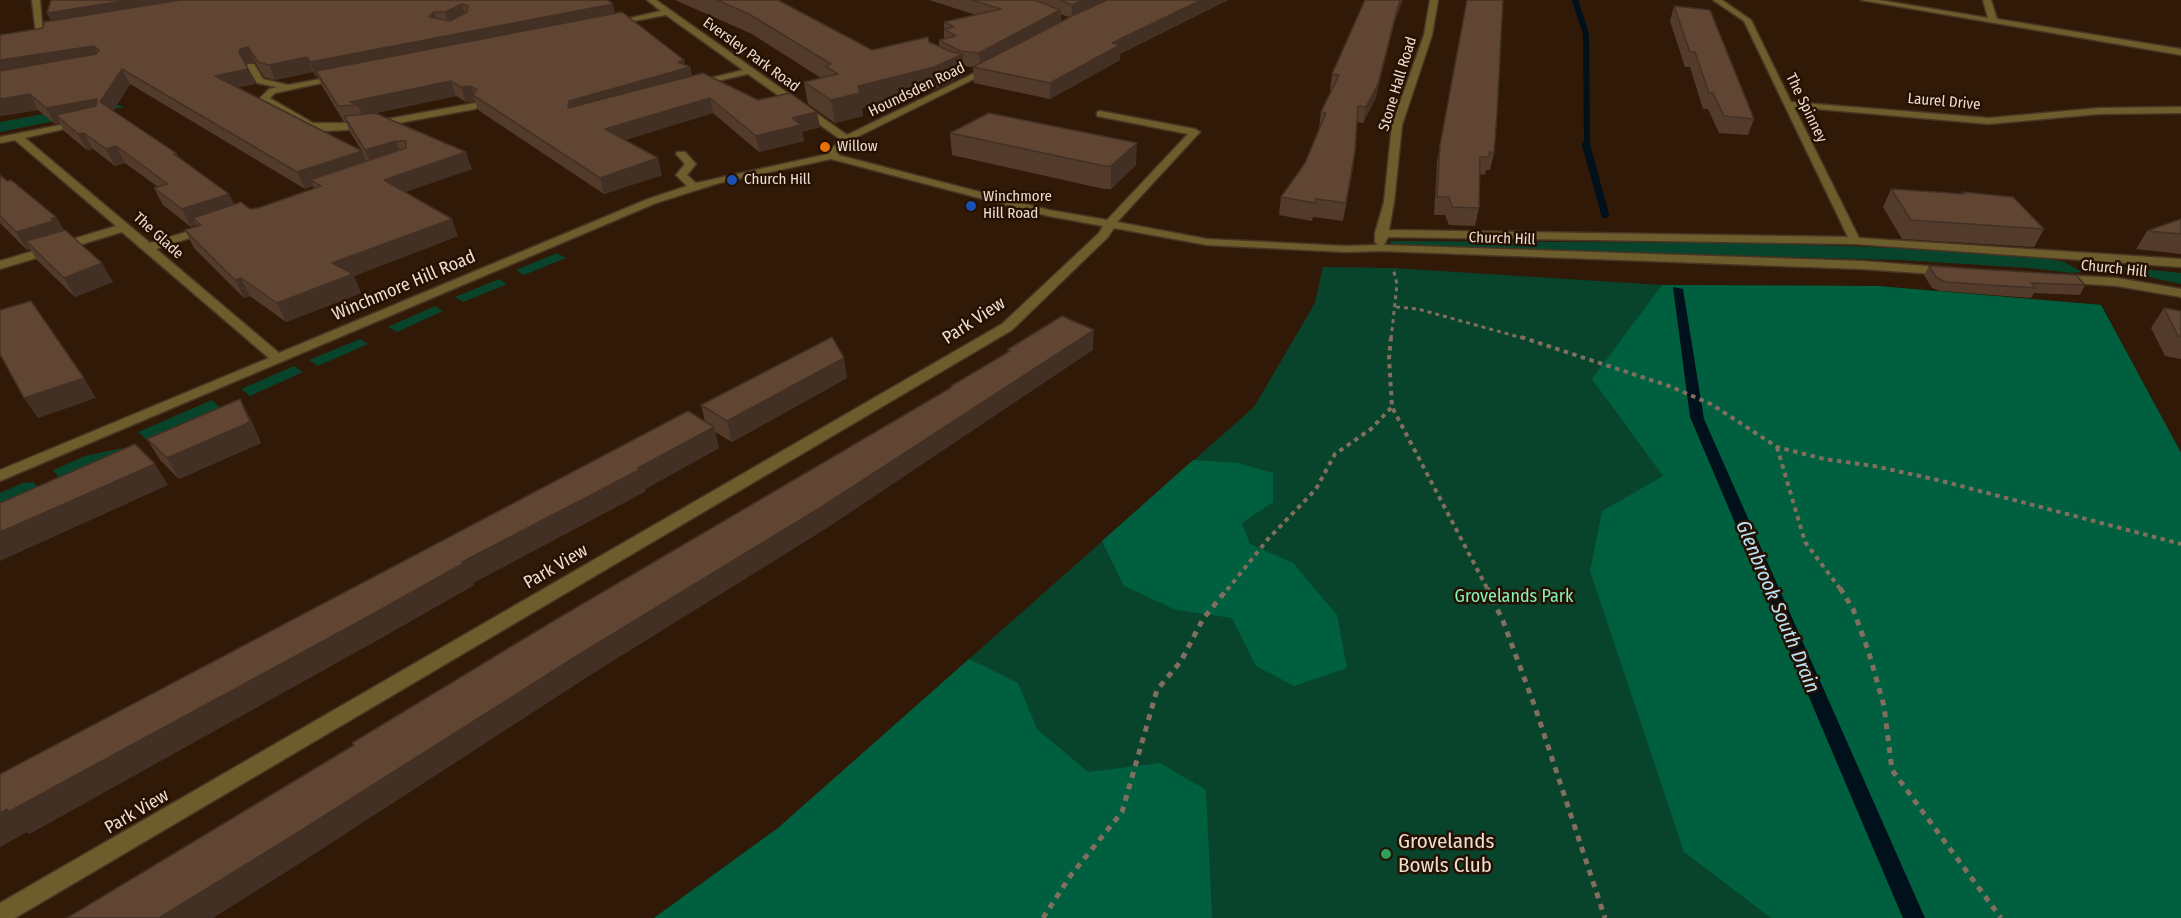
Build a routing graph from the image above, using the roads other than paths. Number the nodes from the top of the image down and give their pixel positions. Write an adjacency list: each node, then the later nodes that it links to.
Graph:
1 (36, 0): 11 (street)
2 (651, 0): 7 (street, Eversley Park Road)
3 (1434, 0): 36 (street, Stone Hall Road)
4 (1717, 0): 22 (street, The Spinney)
5 (1865, 0): 8 (street)
6 (1987, 0): 8 (street)
7 (668, 12): 9 (street); 17 (street, Eversley Park Road)
8 (1993, 20): 13 (street)
9 (600, 25)
10 (51, 32): 11 (street)
11 (40, 34): 12 (street)
12 (30, 36)
13 (2181, 52)
14 (1000, 64): 18 (street, Houndsden Road)
15 (251, 66): 20 (street)
16 (958, 70): 18 (street)
17 (748, 71): 21 (street); 28 (street, Eversley Park Road)
18 (981, 73): 28 (street, Houndsden Road)
19 (348, 75): 20 (street)
20 (305, 84): 23 (street)
21 (690, 86)
22 (1788, 104): 24 (street, Laurel Drive); 37 (street, The Spinney)
23 (475, 106)
24 (2181, 110)
25 (1100, 114): 33 (street, Park View)
26 (91, 120): 27 (street)
27 (17, 136): 29 (street); 35 (street, The Glade)
28 (846, 139): 31 (street)
29 (0, 140)
30 (681, 154): 32 (street)
31 (831, 156): 32 (street, Winchmore Hill Road); 33 (street, Church Hill)
32 (694, 187): 47 (street, Winchmore Hill Road)
33 (1110, 225): 39 (street, Church Hill); 49 (street, Park View)
34 (215, 226): 38 (street)
35 (126, 227): 38 (street, The Glade); 42 (street)
36 (1381, 233): 37 (street); 39 (street, Stone Hall Road)
37 (1855, 241): 40 (street)
38 (147, 248): 47 (street, The Glade)
39 (1381, 248): 43 (street, Church Hill)
40 (2076, 257): 41 (street); 45 (street)
41 (2181, 263)
42 (0, 265)
43 (1966, 272)
44 (2048, 278): 45 (street, Church Hill)
45 (2117, 282): 46 (street, Church Hill)
46 (2181, 293)
47 (278, 358): 48 (street, Winchmore Hill Road)
48 (0, 476)
49 (0, 915)

